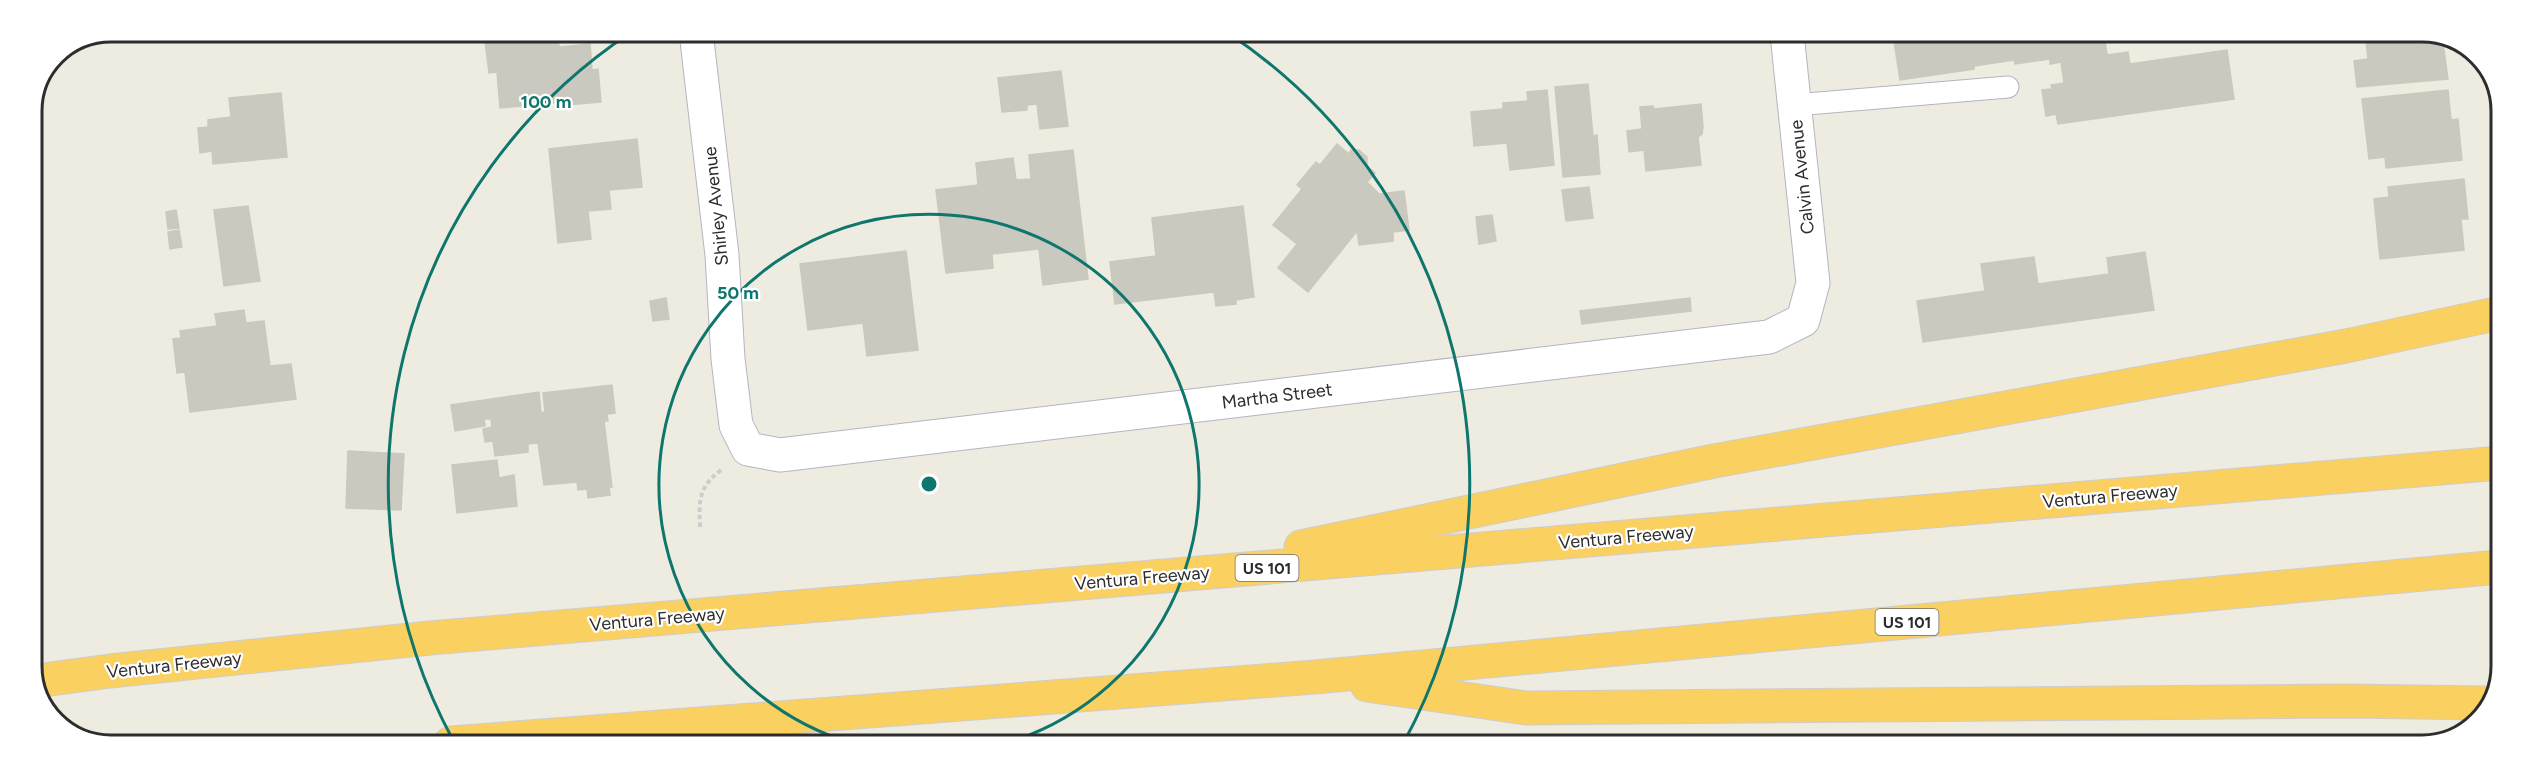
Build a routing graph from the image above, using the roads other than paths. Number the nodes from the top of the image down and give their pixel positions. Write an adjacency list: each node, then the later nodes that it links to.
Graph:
1 (697, 42): 7 (street, Shirley Avenue)
2 (1789, 42): 4 (street, Calvin Avenue)
3 (2008, 87): 4 (lane)
4 (1795, 105): 6 (street, Calvin Avenue)
5 (2491, 315): 10 (highway)
6 (1803, 320): 7 (street, Martha Street)
7 (748, 449)
8 (2491, 464): 10 (highway, Ventura Freeway / US 101)
9 (2491, 568): 11 (highway, US 101)
10 (1158, 577): 12 (highway, Ventura Freeway / US 101)
11 (1315, 677): 13 (highway); 14 (highway, US 101)
12 (43, 680)
13 (2480, 703)
14 (556, 735)

